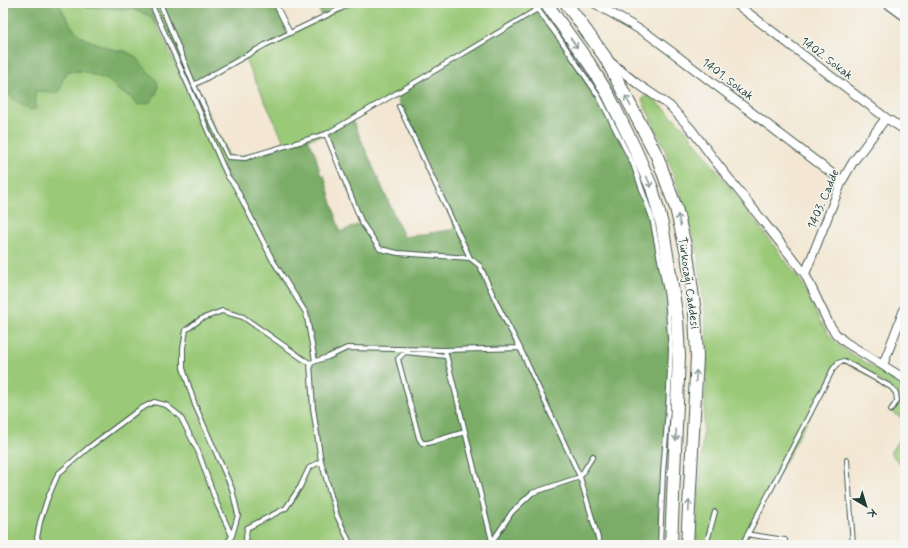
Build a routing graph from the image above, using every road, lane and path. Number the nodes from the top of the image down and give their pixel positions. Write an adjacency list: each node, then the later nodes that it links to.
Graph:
1 (151, 3): 24 (lane)
2 (160, 3): 12 (lane)
3 (275, 3): 10 (lane)
4 (350, 3): 10 (lane)
5 (533, 3): 9 (lane)
6 (566, 3): 9 (main road); 11 (main road, Türkocağı Caddesi)
7 (594, 3): 17 (street, 1401. Sokak)
8 (735, 3): 14 (street, 1402. Sokak)
9 (545, 7): 16 (lane); 43 (lane); 44 (main road, Türkocağı Caddesi, one-way to 44)
10 (290, 33): 12 (lane)
11 (605, 57): 19 (street); 45 (main road, Türkocağı Caddesi, one-way to 11)
12 (194, 84): 16 (lane)
13 (399, 106): 18 (lane)
14 (886, 118): 15 (street, 1402. Sokak); 17 (street, 1403. Cadde)
15 (905, 130)
16 (326, 134): 18 (lane)
17 (842, 181): 19 (street, 1403. Cadde)
18 (470, 258): 21 (lane)
19 (805, 274): 25 (street)
20 (905, 307): 25 (street)
21 (520, 348): 22 (lane); 32 (lane)
22 (445, 350): 23 (lane); 24 (lane)
23 (446, 356): 28 (lane); 28 (lane)
24 (312, 362): 31 (lane); 35 (lane)
25 (883, 365): 26 (street)
26 (905, 379)
27 (891, 410): 34 (lane)
28 (465, 432): 36 (lane)
29 (593, 456): 32 (lane)
30 (847, 460): 49 (lane)
31 (321, 461): 39 (lane); 40 (lane)
32 (580, 477): 36 (lane); 42 (lane)
33 (715, 512): 46 (lane)
34 (748, 534): 47 (lane); 48 (lane)
35 (232, 536): 37 (lane); 38 (lane)
36 (493, 544): 41 (lane)
37 (42, 545)
38 (226, 545)
39 (247, 545)
40 (351, 545)
41 (498, 545)
42 (600, 545)
43 (660, 545)
44 (671, 545)
45 (687, 545)
46 (706, 545)
47 (742, 545)
48 (785, 545)
49 (853, 545)

